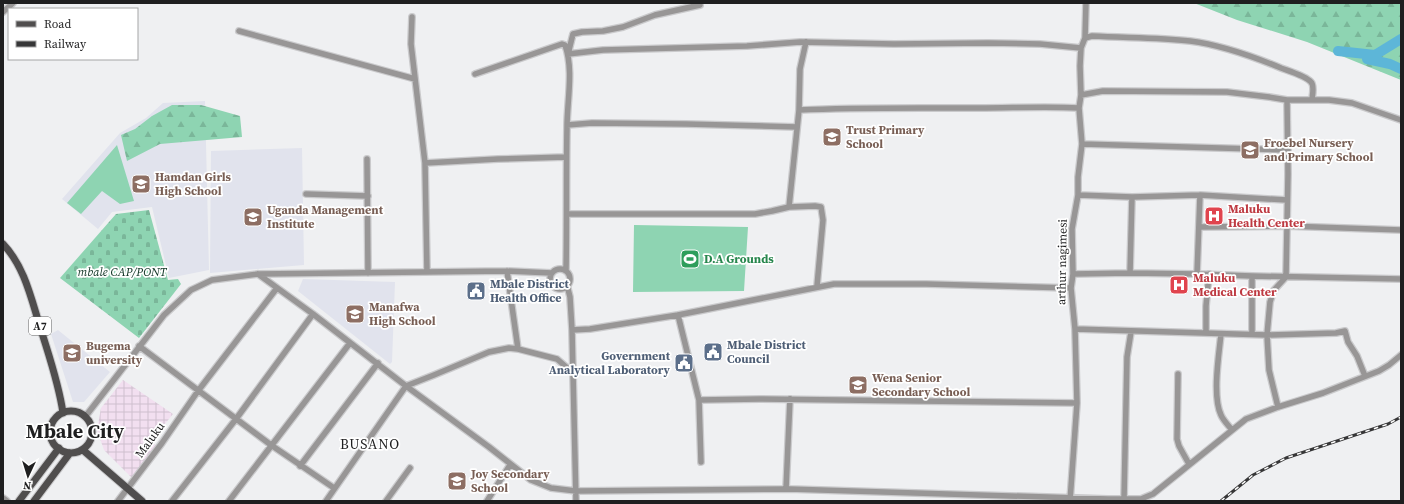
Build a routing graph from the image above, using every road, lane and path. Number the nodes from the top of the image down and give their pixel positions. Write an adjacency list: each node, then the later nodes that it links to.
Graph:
1 (13, 3): 4 (street)
2 (1086, 3): 7 (street)
3 (700, 5): 10 (street)
4 (3, 12)
5 (412, 17): 12 (street)
6 (239, 31): 12 (street)
7 (1085, 38): 9 (street); 15 (street)
8 (806, 42): 9 (street); 10 (street); 17 (street)
9 (1081, 48): 13 (street, arthur nagimesi)
10 (568, 54): 11 (street); 19 (street)
11 (475, 74)
12 (415, 79): 25 (street)
13 (1081, 95): 14 (street); 16 (street, arthur nagimesi)
14 (1287, 100): 15 (street); 22 (street)
15 (1312, 100): 18 (street)
16 (1079, 108): 17 (street); 21 (street, arthur nagimesi)
17 (799, 110): 20 (street)
18 (1401, 120)
19 (567, 125): 20 (street); 23 (street)
20 (797, 128): 32 (street)
21 (1082, 144): 22 (street); 27 (street, arthur nagimesi)
22 (1288, 150): 31 (street)
23 (566, 157): 25 (street); 33 (street)
24 (367, 159): 29 (street)
25 (425, 163): 40 (street)
26 (306, 194): 29 (street)
27 (1078, 195): 30 (street); 45 (street, arthur nagimesi)
28 (1200, 195): 30 (street); 31 (street); 35 (street)
29 (368, 196): 41 (street)
30 (1132, 197): 43 (street)
31 (1287, 200): 34 (street)
32 (789, 206): 33 (street); 52 (street)
33 (567, 214): 39 (street)
34 (1287, 226): 35 (street); 36 (street); 49 (street)
35 (1199, 227): 46 (street)
36 (1401, 230)
37 (3, 244): 78 (main road, A7)
38 (507, 271): 40 (street); 42 (street); 66 (street)
39 (566, 271): 42 (street); 51 (street)
40 (428, 272): 41 (street)
41 (368, 273): 44 (street)
42 (552, 273): 51 (street)
43 (1130, 273): 45 (street); 46 (street)
44 (258, 274): 53 (street); 65 (street)
45 (1073, 274): 54 (street, arthur nagimesi)
46 (1197, 274): 47 (street)
47 (1209, 274): 48 (street); 60 (street)
48 (1252, 276): 49 (street); 62 (street)
49 (1286, 277): 50 (street); 63 (street)
50 (1401, 279)
51 (567, 285): 58 (street)
52 (817, 286): 54 (street); 56 (street)
53 (277, 288): 55 (street); 73 (street, Maluku)
54 (1071, 288): 57 (street, arthur nagimesi)
55 (313, 314): 64 (street); 80 (street)
56 (678, 315): 58 (street); 75 (street)
57 (1076, 329): 59 (street); 76 (street, arthur nagimesi)
58 (572, 330): 69 (street)
59 (1131, 332): 60 (street); 96 (street)
60 (1206, 333): 61 (street)
61 (1221, 334): 62 (street); 81 (street)
62 (1252, 334): 63 (street)
63 (1267, 335): 71 (street); 77 (street)
64 (350, 343): 68 (street); 82 (street)
65 (139, 346): 73 (street); 79 (street)
66 (518, 349): 69 (street); 72 (street)
67 (1401, 355): 71 (street)
68 (378, 363): 72 (street); 89 (street)
69 (572, 372): 94 (street)
70 (1178, 374): 87 (street)
71 (1365, 376): 77 (street)
72 (406, 386): 88 (street); 91 (street)
73 (198, 391): 80 (street); 92 (street, Maluku)
74 (790, 399): 75 (street); 76 (street); 93 (street)
75 (699, 400): 86 (street)
76 (1077, 403): 97 (street, arthur nagimesi)
77 (1278, 407): 81 (street)
78 (63, 413): 79 (main road); 83 (main road)
79 (86, 417): 84 (main road)
80 (236, 419): 82 (street); 103 (street)
81 (1232, 430): 87 (street)
82 (271, 445): 89 (street); 104 (street)
83 (59, 448): 85 (main road); 99 (main road)
84 (82, 450): 85 (main road); 92 (main road)
85 (70, 453): 100 (main road)
86 (701, 462)
87 (1189, 464): 96 (street)
88 (510, 465): 94 (street); 107 (street)
89 (300, 466): 91 (street)
90 (410, 468): 106 (street)
91 (334, 488): 105 (street)
92 (128, 489): 101 (street, Maluku); 102 (main road)
93 (786, 489): 94 (street); 97 (street)
94 (576, 491): 108 (street)
95 (3, 498): 98 (street)
96 (1124, 499): 97 (street)
97 (1070, 500)
98 (8, 501)
99 (19, 501)
100 (34, 501)
101 (118, 501)
102 (142, 501)
103 (172, 501)
104 (228, 501)
105 (326, 501)
106 (386, 501)
107 (487, 501)
108 (576, 501)

